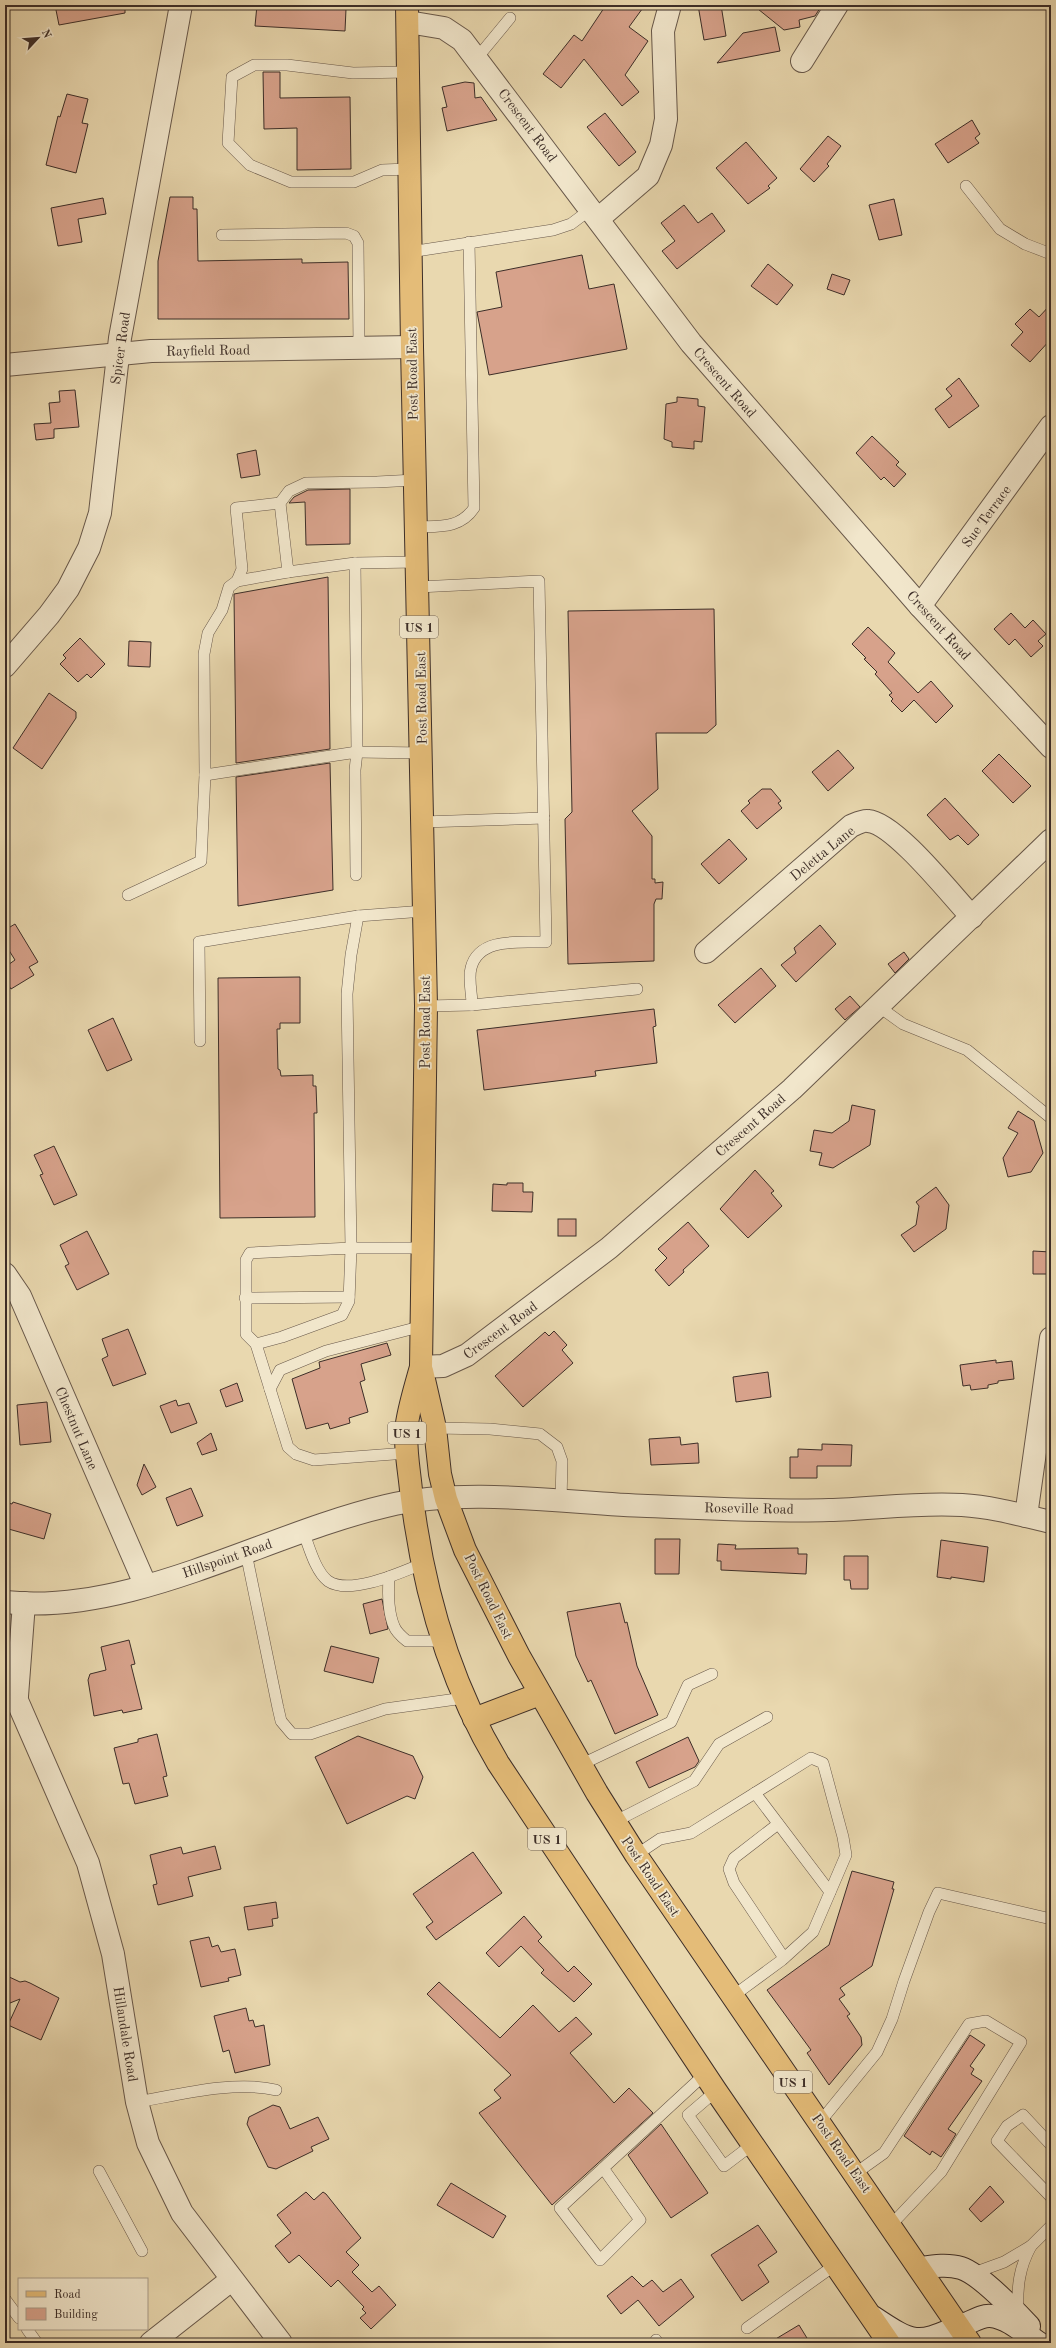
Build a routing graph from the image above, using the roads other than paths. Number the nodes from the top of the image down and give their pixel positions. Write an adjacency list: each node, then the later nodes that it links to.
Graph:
1 (181, 5): 18 (street, Spicer Road)
2 (670, 5): 11 (street)
3 (836, 5): 7 (street)
4 (408, 14): 6 (street, Crescent Road); 8 (main road, Post Road East / US 1)
5 (510, 18): 6 (lane)
6 (477, 58): 11 (street, Crescent Road)
7 (802, 61)
8 (408, 72): 9 (main road, Post Road East / US 1); 9 (lane)
9 (409, 169): 14 (main road, Post Road East / US 1)
10 (966, 186): 15 (lane)
11 (594, 214): 13 (lane); 29 (street, Crescent Road)
12 (222, 235): 17 (lane)
13 (469, 242): 14 (lane); 23 (lane)
14 (410, 252): 16 (main road, Post Road East / US 1)
15 (1051, 254)
16 (412, 346): 17 (street, Rayfield Road); 21 (main road, Post Road East / US 1)
17 (359, 347): 18 (street, Rayfield Road)
18 (118, 354): 19 (street, Rayfield Road); 30 (street, Spicer Road)
19 (5, 364)
20 (1051, 426): 29 (street, Sue Terrace)
21 (415, 480): 22 (lane); 23 (main road, Post Road East / US 1)
22 (280, 503): 26 (lane); 27 (lane)
23 (416, 527): 24 (main road, Post Road East / US 1)
24 (417, 562): 25 (lane); 28 (main road, Post Road East / US 1)
25 (355, 564): 26 (lane); 32 (lane)
26 (288, 572): 27 (lane)
27 (237, 581): 34 (lane)
28 (418, 587): 33 (main road, Post Road East / US 1); 35 (lane)
29 (920, 606): 31 (street, Crescent Road)
30 (5, 666)
31 (1051, 747)
32 (357, 752): 33 (lane); 34 (lane); 38 (lane)
33 (422, 754): 36 (main road, Post Road East / US 1)
34 (205, 775): 39 (lane)
35 (544, 818): 36 (lane); 45 (lane)
36 (423, 822): 40 (main road, Post Road East / US 1)
37 (1051, 840): 42 (street, Crescent Road)
38 (356, 875)
39 (128, 895)
40 (424, 911): 41 (lane); 46 (main road, Post Road East / US 1)
41 (358, 916): 48 (lane); 50 (lane)
42 (972, 917): 43 (street, Deletta Lane); 47 (street, Crescent Road)
43 (706, 952)
44 (637, 989): 45 (lane)
45 (472, 1005): 46 (lane)
46 (426, 1006): 51 (main road, Post Road East / US 1)
47 (878, 1006): 49 (lane); 58 (street, Crescent Road)
48 (200, 1041)
49 (1051, 1118)
50 (351, 1248): 51 (lane); 53 (lane); 54 (lane)
51 (424, 1248): 55 (main road, Post Road East / US 1)
52 (5, 1274): 71 (street, Chestnut Lane)
53 (349, 1297): 54 (lane); 57 (lane)
54 (245, 1298): 57 (lane)
55 (422, 1326): 58 (main road, Post Road East / US 1); 59 (lane)
56 (1051, 1338): 65 (street)
57 (256, 1344): 59 (lane)
58 (421, 1367): 60 (main road, Post Road East / US 1); 61 (main road, Post Road East / US 1)
59 (270, 1389): 61 (lane)
60 (435, 1428): 62 (main road, Post Road East / US 1); 63 (lane)
61 (407, 1453): 64 (main road, Post Road East / US 1)
62 (446, 1499): 63 (street, Roseville Road); 64 (street, Hillspoint Road); 76 (main road, Post Road East / US 1)
63 (560, 1501): 65 (street, Roseville Road)
64 (412, 1502): 67 (street, Hillspoint Road); 69 (main road, Post Road East / US 1)
65 (1026, 1516): 66 (street, Roseville Road)
66 (1051, 1522)
67 (303, 1531): 68 (street, Hillspoint Road); 70 (lane)
68 (246, 1553): 71 (street, Hillspoint Road); 77 (lane)
69 (424, 1563): 70 (lane); 73 (main road, Post Road East / US 1)
70 (389, 1577): 73 (lane)
71 (145, 1584): 72 (street, Hillspoint Road)
72 (14, 1602): 78 (street, Hillandale Road)
73 (443, 1641): 77 (main road, Post Road East / US 1)
74 (5, 1674): 78 (street, Hillandale Road)
75 (712, 1674): 81 (lane)
76 (540, 1694): 80 (main road); 81 (main road, Post Road East / US 1)
77 (464, 1698): 80 (main road, Post Road East / US 1)
78 (16, 1701): 92 (street, Hillandale Road)
79 (767, 1717): 83 (lane)
80 (474, 1719): 90 (main road, Post Road East / US 1)
81 (580, 1765): 83 (main road, Post Road East / US 1)
82 (755, 1793): 84 (lane); 85 (lane); 86 (lane)
83 (614, 1822): 85 (main road, Post Road East / US 1)
84 (778, 1824): 86 (lane); 88 (lane)
85 (636, 1855): 89 (main road, Post Road East / US 1)
86 (830, 1892): 88 (lane)
87 (1051, 1919): 93 (lane)
88 (784, 1958): 89 (lane)
89 (733, 1996): 93 (main road, Post Road East / US 1)
90 (710, 2082): 94 (main road, Post Road East / US 1); 94 (lane); 96 (lane)
91 (276, 2090): 92 (lane)
92 (137, 2102): 107 (street, Hillandale Road)
93 (820, 2122): 98 (main road, Post Road East / US 1)
94 (753, 2144): 104 (main road, Post Road East / US 1)
95 (1051, 2145): 99 (lane)
96 (603, 2168): 96 (lane)
97 (99, 2171): 103 (lane)
98 (856, 2173): 100 (main road, Post Road East / US 1); 100 (lane)
99 (1051, 2197)
100 (891, 2225): 105 (main road, Post Road East / US 1)
101 (1051, 2226): 102 (lane)
102 (1031, 2246): 106 (lane); 109 (lane)
103 (142, 2251)
104 (835, 2265): 110 (main road, Post Road East / US 1); 112 (lane)
105 (921, 2268): 106 (street); 114 (main road, Post Road East / US 1)
106 (971, 2274): 109 (street)
107 (231, 2280): 116 (street); 117 (street, Hillandale Road)
108 (5, 2299): 111 (lane)
109 (1018, 2314): 120 (street)
110 (870, 2315): 114 (street); 118 (main road, Post Road East / US 1)
111 (18, 2317)
112 (747, 2328)
113 (28, 2330): 115 (lane)
114 (965, 2335): 119 (street)
115 (37, 2343)
116 (151, 2343)
117 (281, 2343)
118 (889, 2343)
119 (1039, 2343)
120 (1045, 2343)

